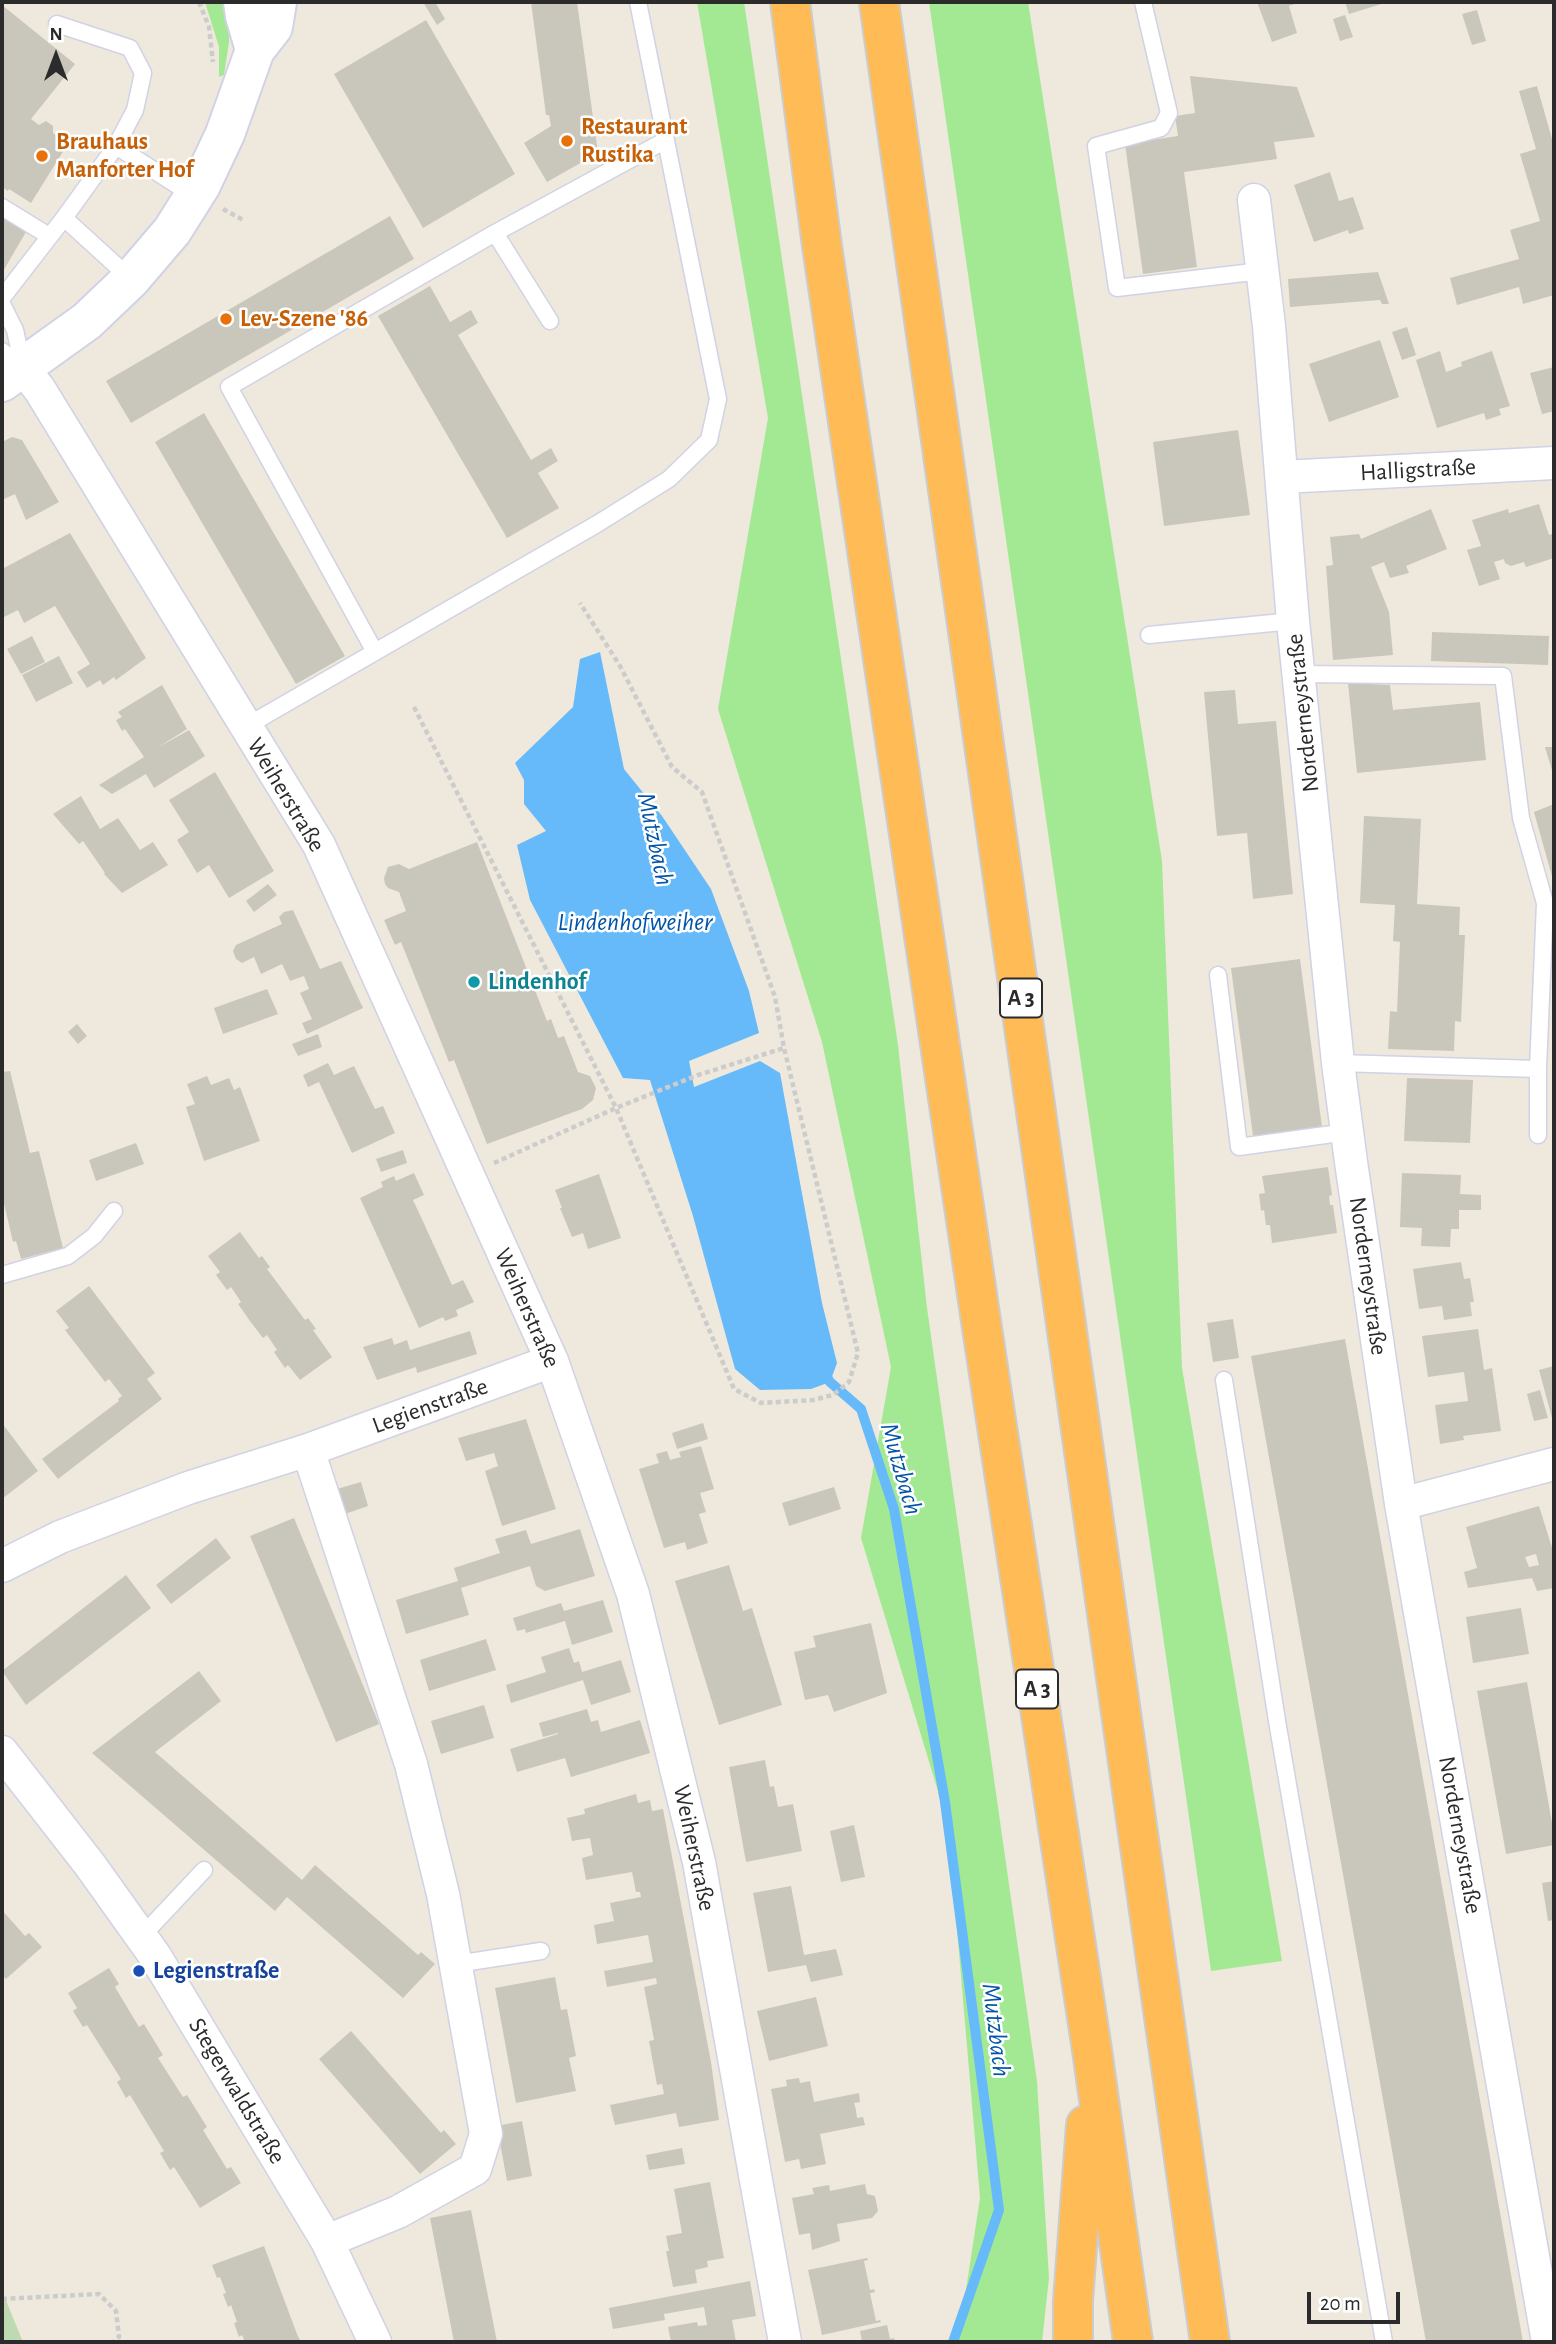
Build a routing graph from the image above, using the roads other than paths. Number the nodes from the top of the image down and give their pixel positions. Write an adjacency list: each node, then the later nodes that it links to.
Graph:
1 (243, 2): 9 (street)
2 (277, 2): 9 (street)
3 (305, 2): 9 (street)
4 (638, 2): 10 (lane)
5 (790, 2): 49 (highway, A 3)
6 (879, 2): 55 (highway, A 3)
7 (1143, 2): 18 (lane)
8 (57, 23): 11 (lane)
9 (255, 50): 12 (street)
10 (666, 140): 16 (lane); 28 (lane)
11 (116, 146): 12 (lane); 15 (lane)
12 (194, 195): 19 (street)
13 (1254, 200): 18 (street, Norderneystraße)
14 (2, 207): 17 (lane)
15 (64, 218): 17 (lane); 19 (lane)
16 (495, 233): 22 (lane); 28 (lane)
17 (49, 236): 20 (lane)
18 (1261, 271): 25 (street, Norderneystraße)
19 (131, 279): 23 (street)
20 (2, 298)
21 (2, 304): 23 (lane)
22 (551, 321)
23 (9, 367): 30 (street, Weiherstraße)
24 (1554, 463): 25 (street, Halligstraße)
25 (1282, 477): 26 (street, Norderneystraße)
26 (1293, 621): 27 (lane); 29 (street, Norderneystraße)
27 (1149, 635)
28 (375, 652): 30 (lane)
29 (1300, 674): 32 (lane); 33 (street, Norderneystraße)
30 (245, 727): 38 (street, Weiherstraße)
31 (1218, 975): 34 (lane)
32 (1543, 1062): 33 (lane); 35 (lane)
33 (1338, 1063): 34 (street, Norderneystraße)
34 (1347, 1132): 42 (street, Norderneystraße)
35 (1538, 1135)
36 (114, 1212): 37 (lane)
37 (2, 1275)
38 (552, 1361): 40 (street, Legienstraße); 52 (street, Weiherstraße)
39 (1224, 1380): 56 (lane)
40 (308, 1450): 43 (street, Legienstraße); 48 (street)
41 (1554, 1464): 42 (street)
42 (1401, 1504): 57 (street, Norderneystraße)
43 (2, 1566)
44 (2, 1752): 46 (street, Stegerwaldstraße)
45 (204, 1870): 46 (lane)
46 (141, 1937): 50 (street, Stegerwaldstraße)
47 (541, 1951): 48 (lane)
48 (456, 1964): 50 (street)
49 (1092, 2050): 53 (highway); 54 (highway, A 3)
50 (327, 2241): 51 (street, Stegerwaldstraße)
51 (375, 2342)
52 (785, 2342)
53 (1073, 2342)
54 (1133, 2342)
55 (1210, 2342)
56 (1384, 2342)
57 (1548, 2342)

